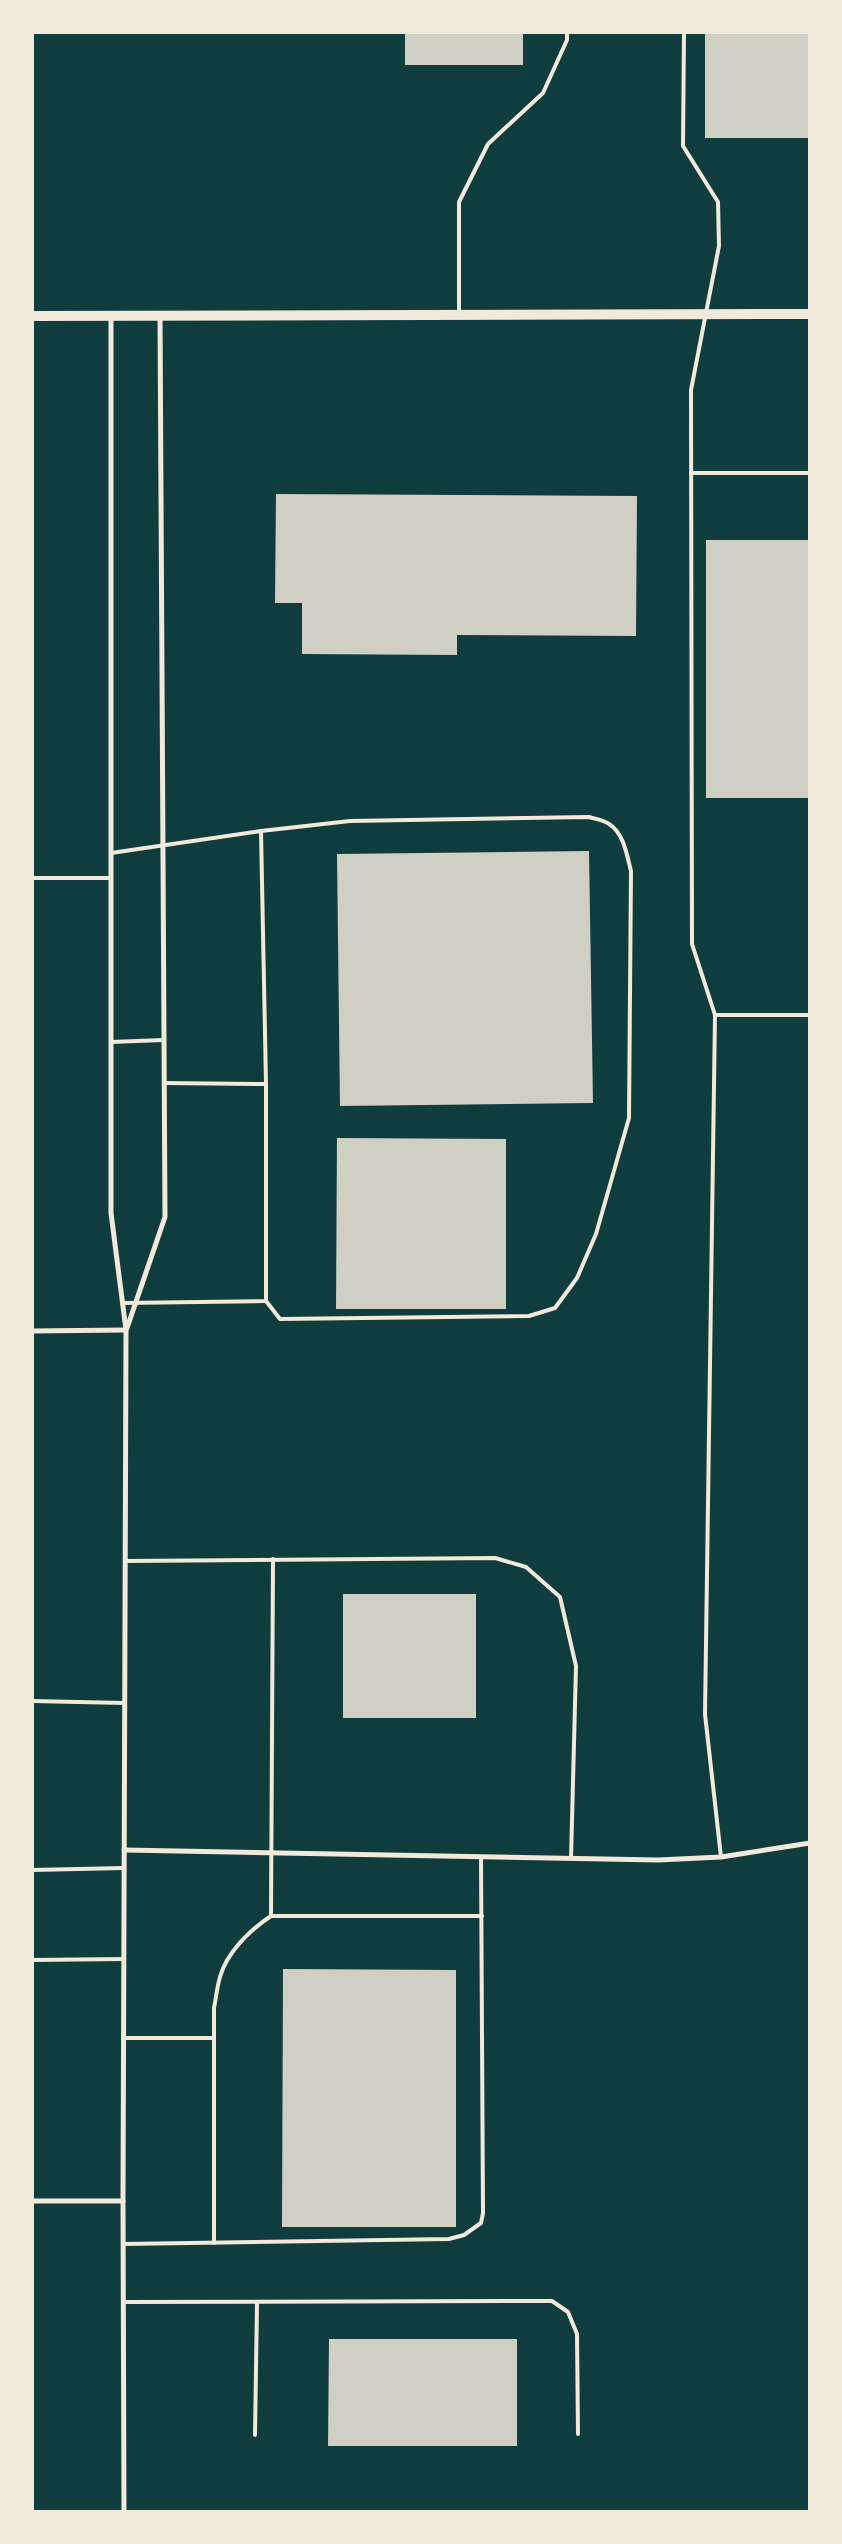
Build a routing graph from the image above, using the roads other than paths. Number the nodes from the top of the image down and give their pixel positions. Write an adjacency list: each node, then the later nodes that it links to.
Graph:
1 (567, 32): 3 (lane)
2 (684, 32): 4 (lane)
3 (460, 314): 4 (main road); 8 (main road)
4 (706, 314): 5 (main road); 9 (lane)
5 (810, 314)
6 (32, 316): 7 (main road)
7 (111, 316): 8 (main road); 13 (street)
8 (160, 316): 12 (street)
9 (691, 473): 10 (lane); 16 (lane)
10 (810, 473)
11 (261, 831): 12 (lane); 21 (lane); 22 (lane)
12 (163, 845): 13 (lane); 18 (street)
13 (111, 853): 15 (street)
14 (32, 878): 15 (lane)
15 (111, 878): 19 (street)
16 (715, 1015): 17 (lane); 35 (lane)
17 (810, 1015)
18 (164, 1040): 19 (lane); 20 (street)
19 (111, 1042): 23 (street)
20 (164, 1084): 21 (lane); 24 (street)
21 (266, 1084): 22 (lane)
22 (266, 1301): 24 (lane)
23 (123, 1303): 24 (lane); 25 (street)
24 (136, 1303): 25 (street)
25 (126, 1330): 26 (street); 28 (street)
26 (32, 1331)
27 (273, 1559): 28 (lane); 33 (lane); 36 (lane)
28 (125, 1561): 30 (street)
29 (32, 1701): 30 (lane)
30 (125, 1703): 32 (street)
31 (810, 1842): 35 (street)
32 (124, 1850): 33 (street); 37 (street)
33 (271, 1853): 34 (street); 39 (lane)
34 (481, 1857): 36 (street); 40 (lane)
35 (721, 1857): 36 (street)
36 (572, 1859)
37 (124, 1868): 38 (lane); 41 (street)
38 (32, 1870)
39 (271, 1916): 40 (lane); 44 (lane)
40 (482, 1916): 47 (lane)
41 (124, 1959): 42 (lane); 43 (street)
42 (32, 1960)
43 (123, 2038): 44 (lane); 46 (street)
44 (214, 2038): 47 (lane)
45 (32, 2201): 46 (street)
46 (123, 2201): 48 (street)
47 (214, 2243): 48 (lane)
48 (123, 2244): 49 (street)
49 (123, 2302): 50 (lane); 53 (street)
50 (257, 2303): 51 (lane); 52 (lane)
51 (578, 2434)
52 (255, 2435)
53 (124, 2512)

